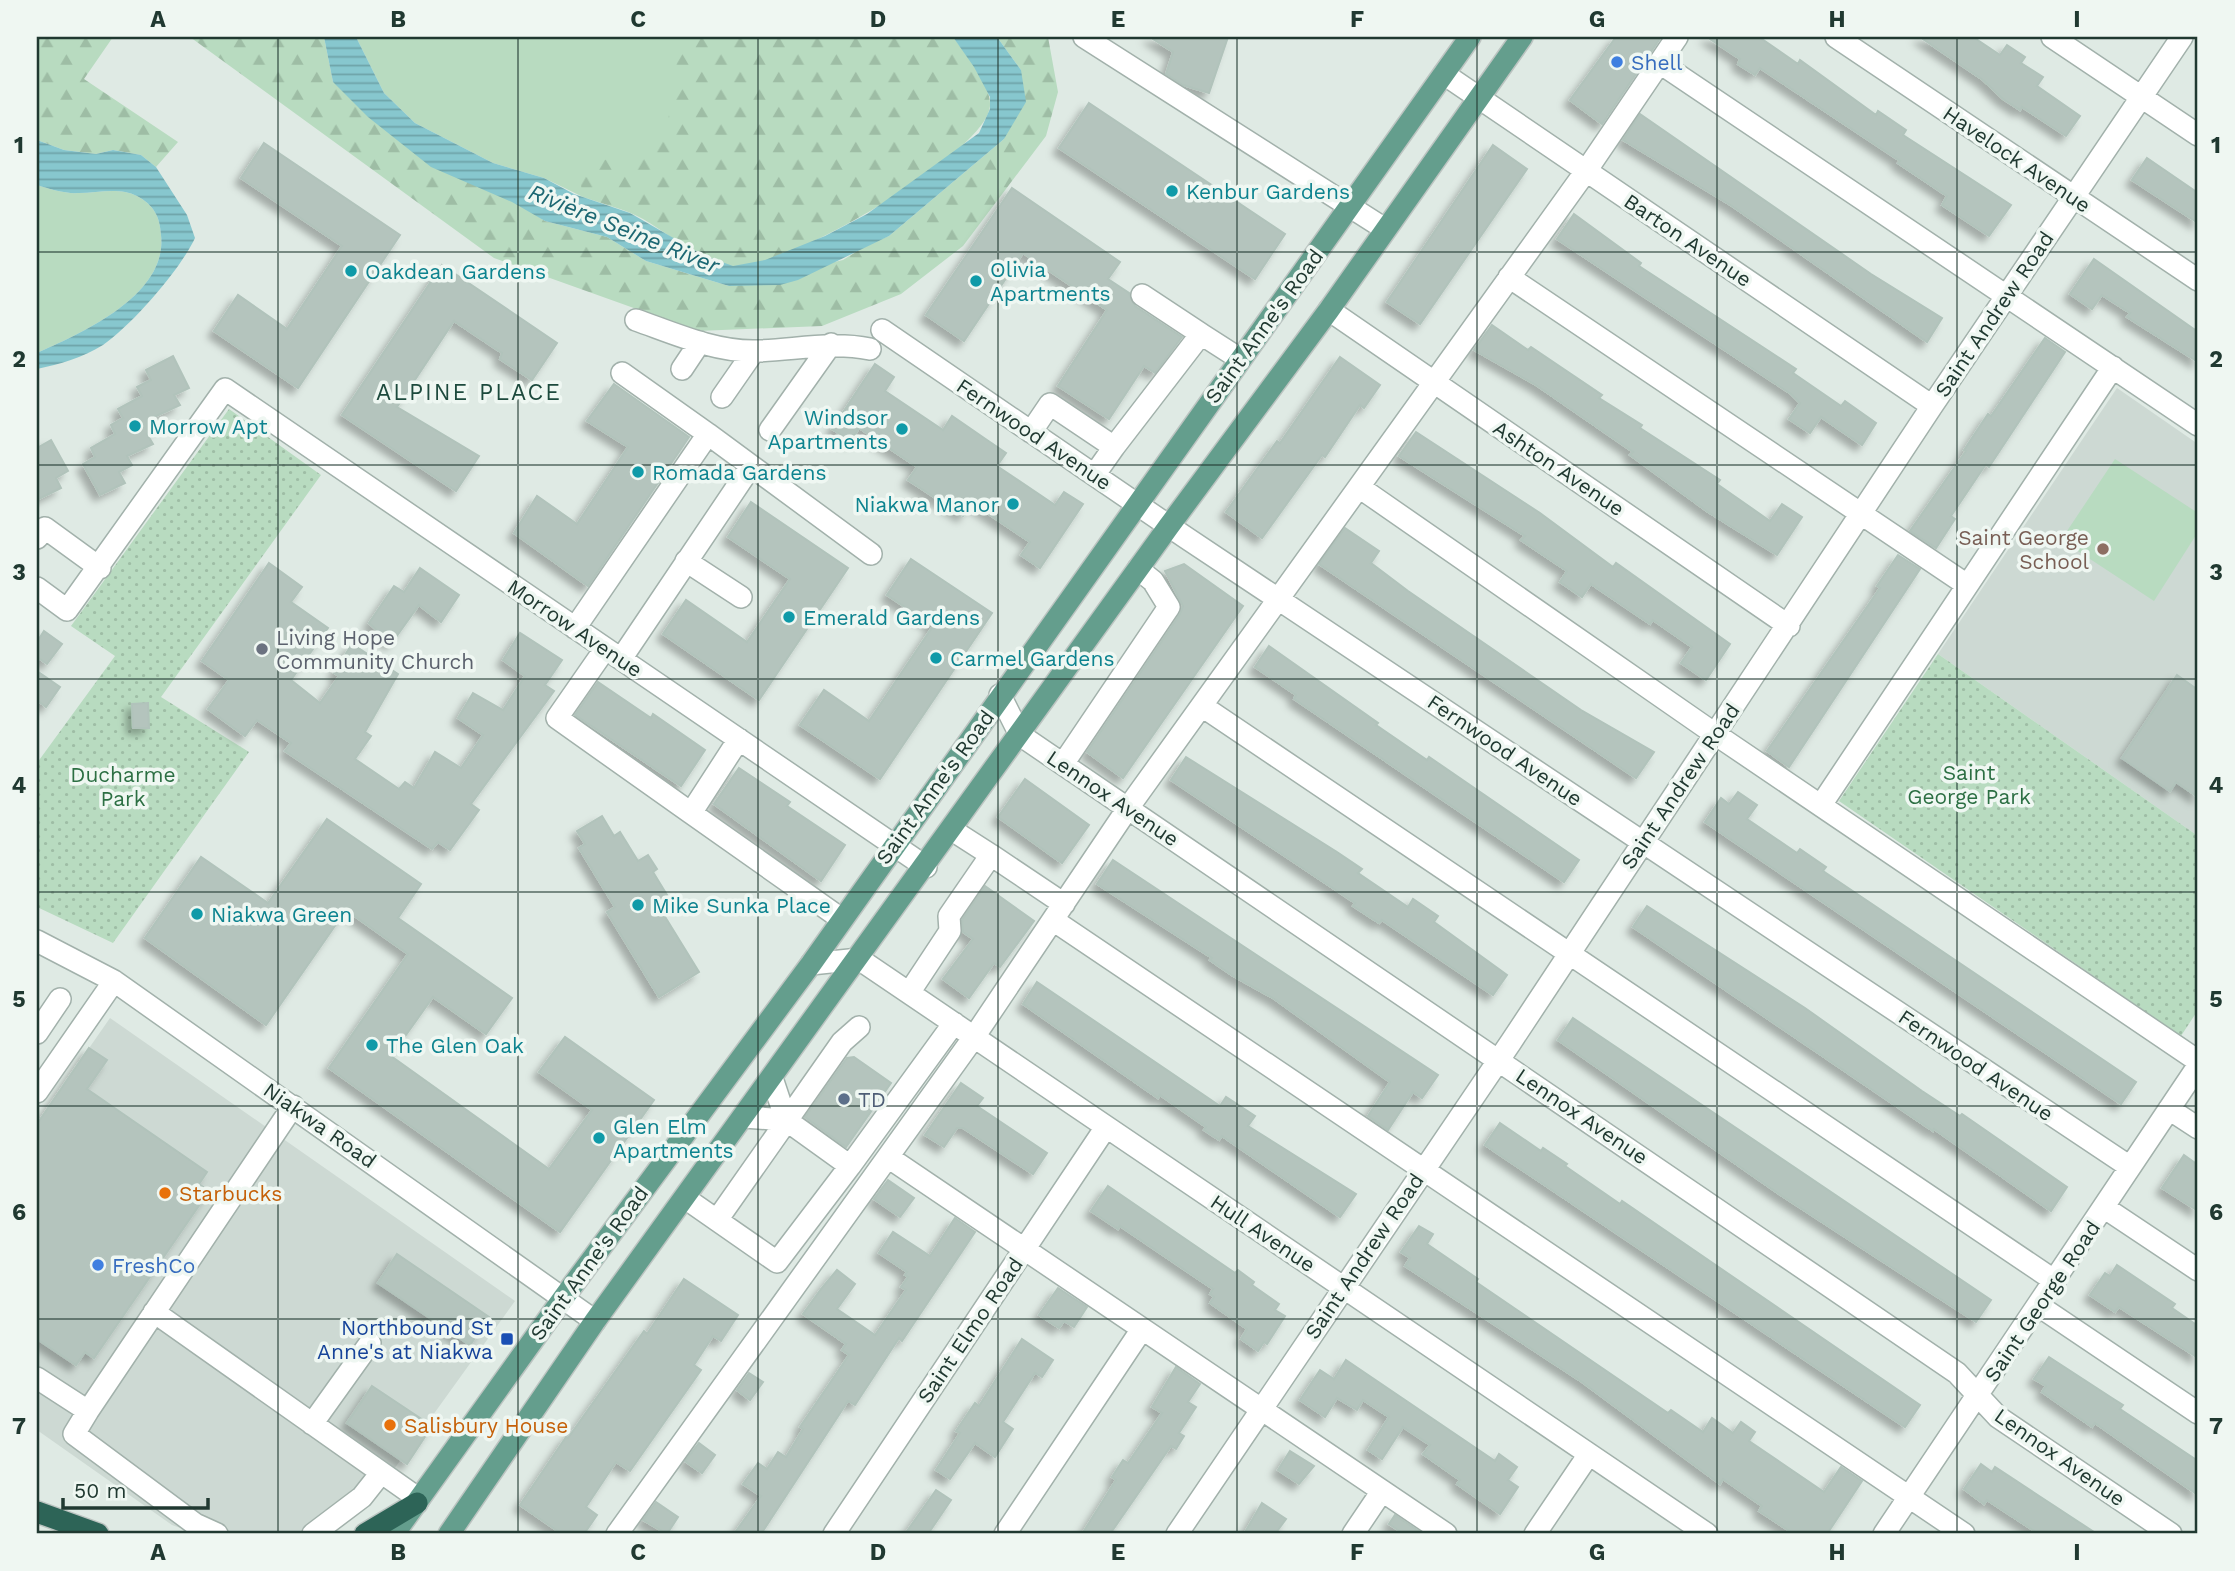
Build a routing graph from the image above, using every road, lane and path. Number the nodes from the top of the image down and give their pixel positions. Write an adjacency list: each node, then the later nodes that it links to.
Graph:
1 (1084, 37): 15 (street)
2 (1470, 37): 9 (main road, Saint Anne's Road)
3 (1522, 37): 11 (main road, Saint Anne's Road)
4 (1677, 37): 8 (street)
5 (1836, 37): 14 (street, Havelock Avenue)
6 (2052, 37): 10 (street)
7 (2182, 37): 10 (street, Saint Andrew Road)
8 (1660, 62): 13 (street); 20 (street)
9 (1444, 74): 11 (street, Barton Avenue); 15 (main road, Saint Anne's Road)
10 (2142, 97): 12 (street); 14 (street, Saint Andrew Road)
11 (1478, 98): 13 (street, Barton Avenue); 16 (main road, Saint Anne's Road)
12 (2198, 135)
13 (1586, 171): 17 (street); 35 (street, Barton Avenue)
14 (2074, 197): 18 (street, Havelock Avenue); 20 (street, Saint Andrew Road)
15 (1351, 205): 16 (street); 29 (main road, Saint Anne's Road)
16 (1385, 229): 21 (main road, Saint Anne's Road)
17 (1509, 277): 33 (street); 45 (street)
18 (2198, 281)
19 (1142, 295): 24 (street)
20 (2007, 296): 30 (street); 35 (street, Saint Andrew Road)
21 (1329, 310): 33 (street, Ashton Avenue); 46 (main road, Saint Anne's Road)
22 (636, 320): 25 (street)
23 (882, 330): 38 (street, Fernwood Avenue)
24 (1201, 334): 29 (street); 40 (street)
25 (700, 342): 28 (street); 31 (street)
26 (831, 344): 27 (street); 28 (street); 37 (street)
27 (870, 349)
28 (754, 351): 34 (street)
29 (1240, 359): 44 (main road, Saint Anne's Road)
30 (2113, 367): 36 (street); 52 (street)
31 (682, 369)
32 (622, 373): 39 (street)
33 (1434, 382): 43 (street); 56 (street, Ashton Avenue)
34 (722, 397)
35 (1932, 406): 45 (street, Saint Andrew Road)
36 (2198, 425)
37 (770, 430)
38 (1031, 432): 40 (street); 42 (street, Fernwood Avenue)
39 (708, 434): 41 (street); 57 (street)
40 (1114, 447): 42 (street)
41 (751, 466): 48 (street); 49 (street)
42 (1095, 474): 44 (street, Fernwood Avenue)
43 (1359, 488): 55 (street); 61 (street)
44 (1138, 503): 46 (street, Fernwood Avenue); 59 (main road, Saint Anne's Road)
45 (1862, 513): 52 (street); 56 (street, Saint Andrew Road)
46 (1169, 526): 51 (main road, Saint Anne's Road); 55 (street, Fernwood Avenue)
47 (37, 538): 50 (street)
48 (871, 554)
49 (687, 561): 54 (street); 58 (street)
50 (100, 568): 53 (street); 57 (street, Morrow Avenue)
51 (1138, 569): 62 (main road, Saint Anne's Road); 64 (street)
52 (1967, 586): 65 (street)
53 (37, 588)
54 (741, 597)
55 (1280, 600): 60 (street); 69 (street, Fernwood Avenue)
56 (1789, 625): 61 (street, Saint Andrew Road)
57 (575, 628): 58 (street, Morrow Avenue)
58 (613, 654): 63 (street, Morrow Avenue); 67 (street)
59 (1000, 695): 62 (street, Lennox Avenue); 70 (main road, Saint Anne's Road)
60 (1202, 706): 66 (street); 76 (street)
61 (1715, 734): 65 (street); 69 (street, Saint Andrew Road)
62 (1020, 735): 64 (street, Lennox Avenue); 68 (main road, Saint Anne's Road)
63 (739, 739): 67 (street); 70 (street, Morrow Avenue)
64 (1063, 764): 66 (street, Lennox Avenue)
65 (1821, 805): 87 (street)
66 (1128, 808): 73 (street); 86 (street, Lennox Avenue)
67 (691, 813): 74 (street)
68 (952, 830): 71 (street); 72 (main road, Saint Anne's Road)
69 (1642, 842): 76 (street, Saint Andrew Road); 99 (street, Fernwood Avenue)
70 (894, 845): 72 (street, Morrow Avenue); 74 (main road, Saint Anne's Road)
71 (991, 855): 73 (street); 80 (street)
72 (926, 867): 77 (main road, Saint Anne's Road)
73 (1059, 912): 85 (street); 100 (street)
74 (841, 918): 78 (main road, Saint Anne's Road)
75 (37, 941): 79 (street, Niakwa Road)
76 (1569, 951): 86 (street, Saint Andrew Road); 106 (street)
77 (859, 959): 78 (street); 80 (street, Hull Avenue); 89 (main road, Saint Anne's Road)
78 (811, 964): 88 (main road, Saint Anne's Road)
79 (114, 981): 90 (street); 91 (street, Niakwa Road)
80 (909, 993): 82 (street, Hull Avenue)
81 (60, 999): 84 (street)
82 (954, 1023): 85 (street, Hull Avenue); 98 (street)
83 (859, 1027): 94 (street)
84 (37, 1033)
85 (974, 1037): 95 (street, Hull Avenue); 97 (street)
86 (1498, 1058): 100 (street, Saint Andrew Road); 115 (street, Lennox Avenue)
87 (2198, 1063): 92 (street, Saint George Road)
88 (730, 1075): 93 (main road); 108 (main road, Saint Anne's Road)
89 (772, 1078): 93 (main road, Saint Anne's Road); 94 (street)
90 (37, 1092)
91 (293, 1106): 108 (street, Niakwa Road); 110 (street)
92 (2169, 1108): 96 (street); 99 (street, Saint George Road)
93 (744, 1117): 94 (street); 101 (main road, Saint Anne's Road)
94 (786, 1120): 98 (street); 103 (street)
95 (1106, 1126): 104 (street, Saint Elmo Road); 107 (street, Hull Avenue)
96 (2198, 1128)
97 (888, 1157): 104 (street); 132 (street)
98 (850, 1166): 103 (street)
99 (2130, 1167): 102 (street, Saint George Road)
100 (1423, 1168): 107 (street, Saint Andrew Road); 123 (street)
101 (685, 1198): 103 (street); 111 (main road, Saint Anne's Road)
102 (2105, 1208): 105 (street); 106 (street, Saint George Road)
103 (717, 1220)
104 (1024, 1249): 112 (street); 133 (street, Saint Elmo Road)
105 (2198, 1270)
106 (2054, 1281): 109 (street, Saint George Road)
107 (1343, 1287): 116 (street, Saint Andrew Road); 120 (street, Hull Avenue)
108 (564, 1297): 111 (street, Niakwa Road); 124 (main road, Saint Anne's Road)
109 (2039, 1306): 115 (street, Saint George Road); 118 (street)
110 (154, 1312): 117 (street); 119 (street)
111 (595, 1321): 131 (main road, Saint Anne's Road)
112 (1142, 1329): 116 (street); 134 (street)
113 (370, 1343): 119 (street)
114 (37, 1378): 117 (street)
115 (1978, 1396): 123 (street, Saint George Road); 142 (street, Lennox Avenue)
116 (1261, 1409): 122 (street); 135 (street, Saint Andrew Road)
117 (88, 1411): 127 (street)
118 (2198, 1413)
119 (312, 1424): 121 (street)
120 (1589, 1454): 138 (street); 139 (street, Hull Avenue)
121 (381, 1473): 124 (street); 128 (street)
122 (1382, 1491): 136 (street); 137 (street)
123 (1909, 1497): 140 (street, Saint George Road); 141 (street)
124 (418, 1501): 129 (highway); 130 (main road, Saint Anne's Road)
125 (37, 1512): 126 (highway)
126 (98, 1534)
127 (216, 1534)
128 (313, 1534)
129 (365, 1534)
130 (394, 1534)
131 (449, 1534)
132 (617, 1534)
133 (834, 1534)
134 (1005, 1534)
135 (1177, 1534)
136 (1353, 1534)
137 (1446, 1534)
138 (1535, 1534)
139 (1707, 1534)
140 (1884, 1534)
141 (1964, 1534)
142 (2171, 1534)

